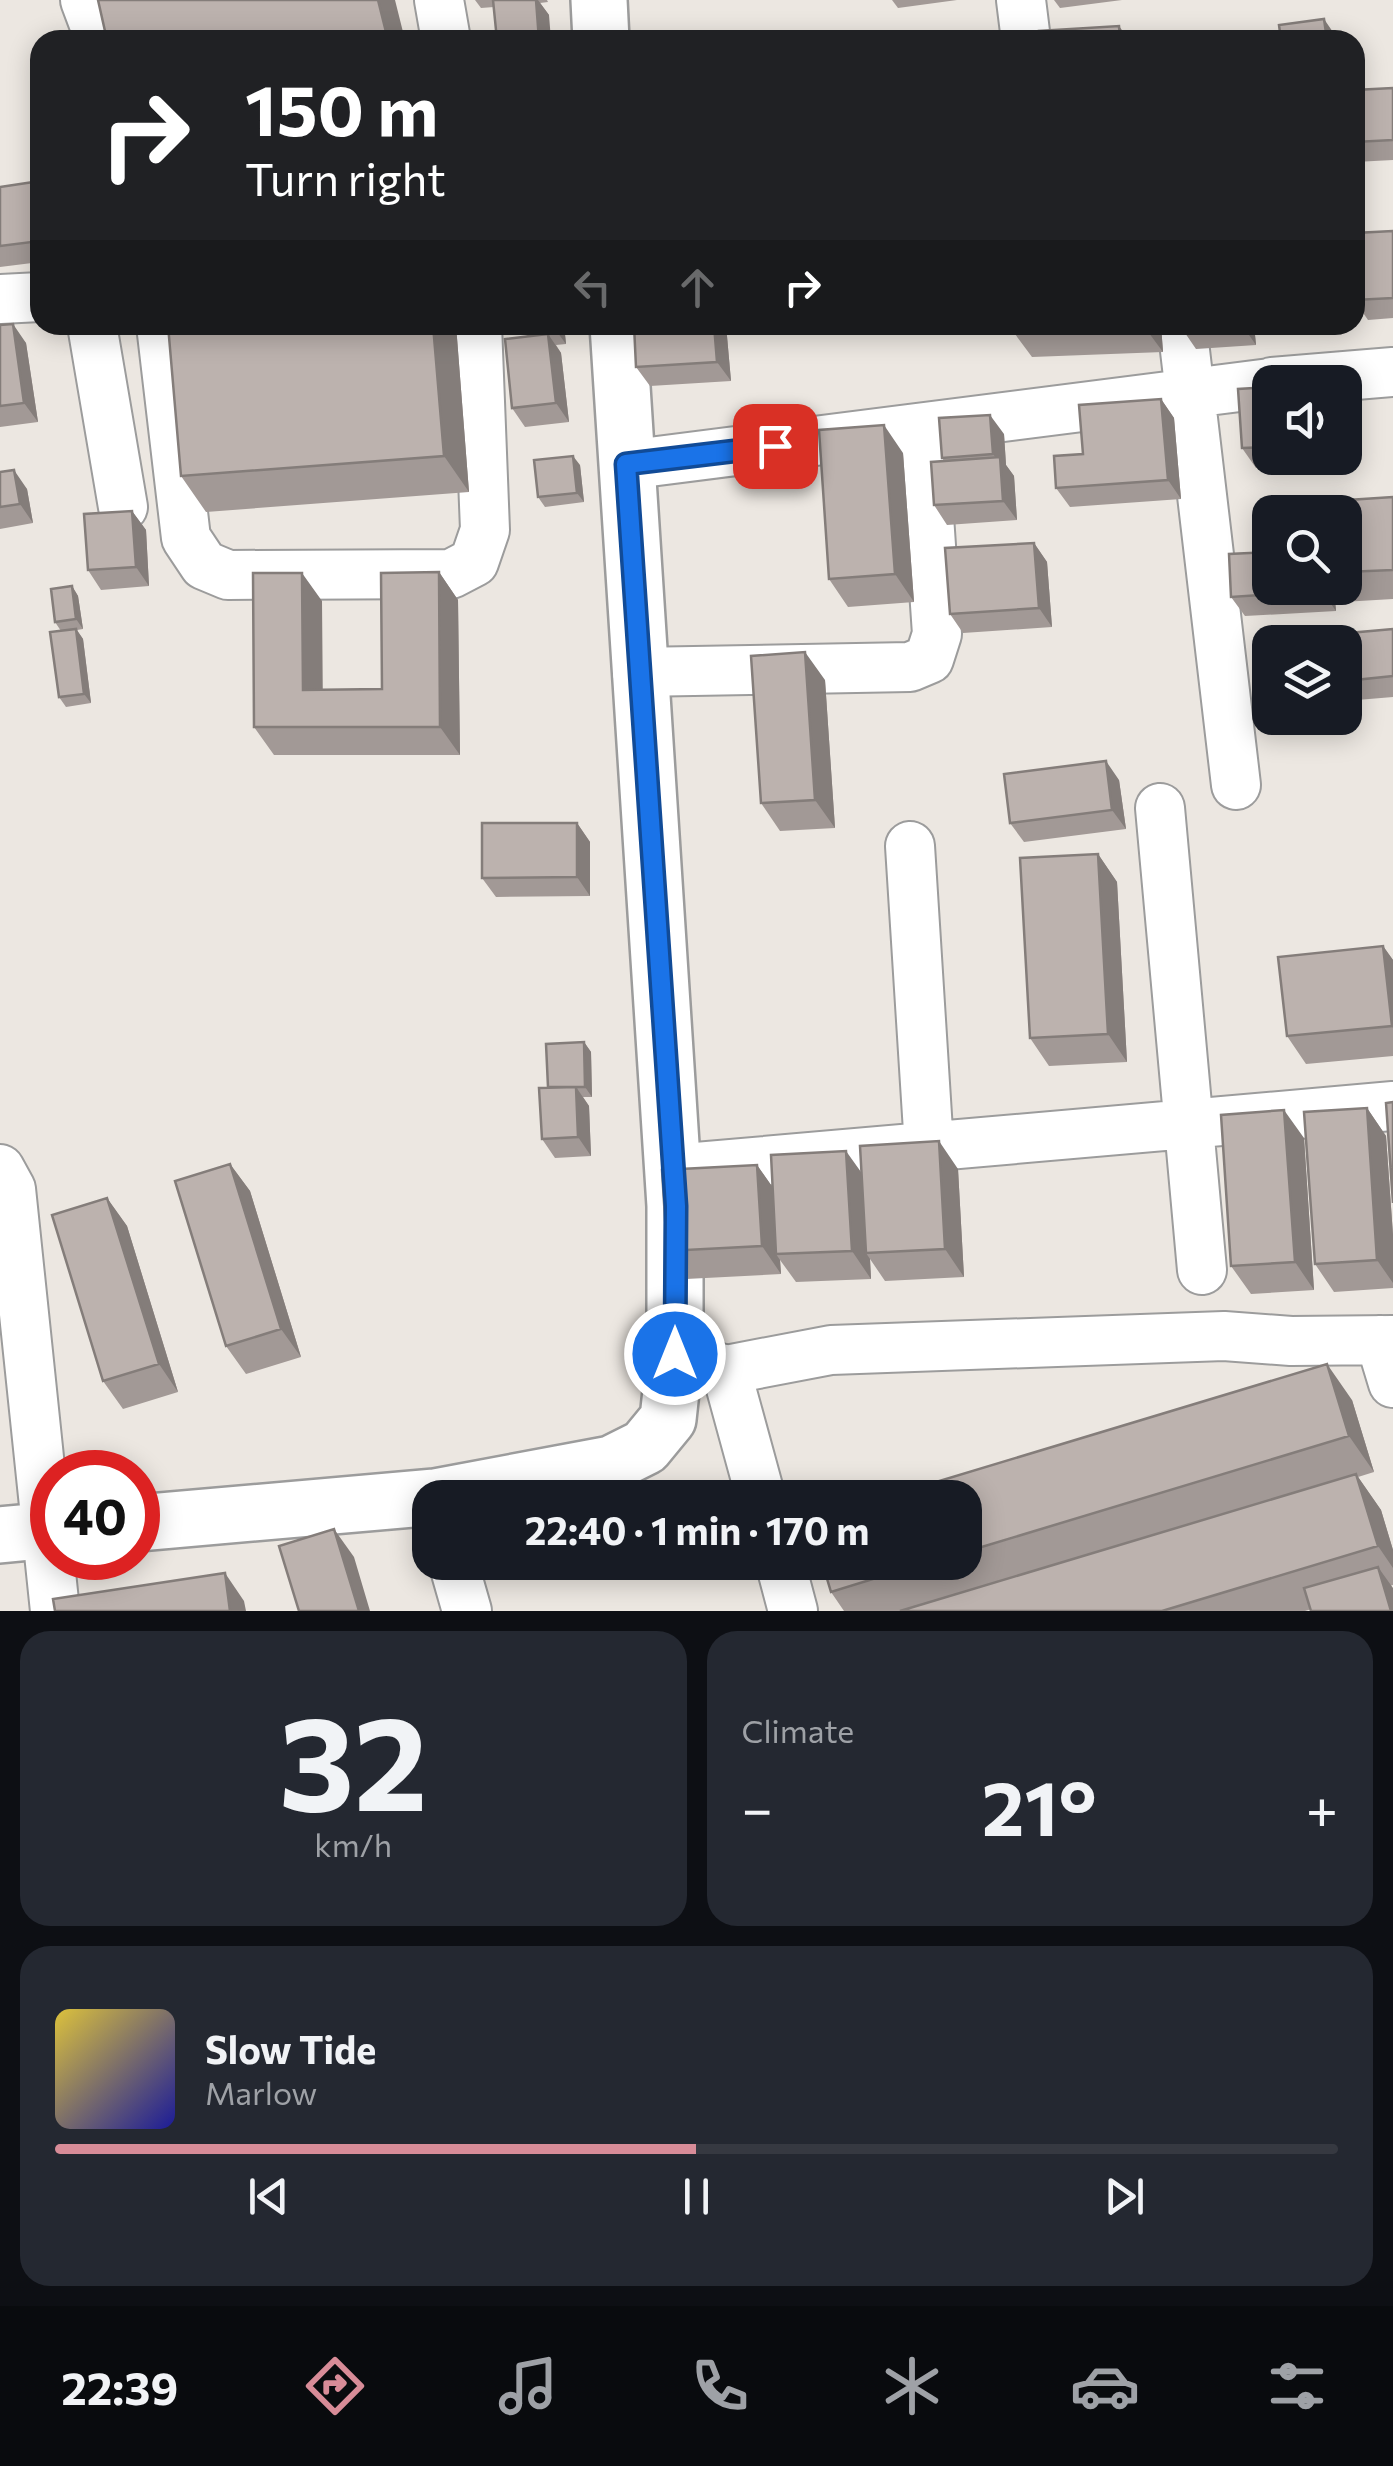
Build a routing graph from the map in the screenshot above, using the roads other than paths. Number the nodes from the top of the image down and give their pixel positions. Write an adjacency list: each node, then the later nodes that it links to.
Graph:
1 (85, 0): 5 (street)
2 (439, 0): 6 (street)
3 (598, 0): 7 (street)
4 (1022, 0): 8 (street)
5 (96, 30)
6 (444, 30)
7 (600, 30)
8 (1025, 30)
9 (30, 298): 10 (street)
10 (0, 299)
11 (94, 335): 22 (street)
12 (162, 335): 13 (street)
13 (477, 335)
14 (619, 335): 21 (street)
15 (1183, 335): 19 (street)
16 (1393, 372): 17 (street)
17 (1362, 375)
18 (1252, 385): 19 (street)
19 (1191, 390): 20 (street); 24 (street)
20 (923, 428): 21 (street); 23 (street)
21 (626, 464): 23 (street)
22 (123, 507)
23 (637, 672): 31 (street)
24 (1236, 786)
25 (1160, 808): 28 (street)
26 (910, 846): 29 (street)
27 (1393, 1106): 28 (street)
28 (1186, 1125): 29 (street); 32 (street)
29 (929, 1147): 31 (street)
30 (0, 1169): 35 (street)
31 (673, 1169): 34 (street)
32 (1202, 1270)
33 (1389, 1354): 34 (street)
34 (700, 1362): 36 (street); 37 (street)
35 (19, 1444): 39 (street)
36 (526, 1480)
37 (753, 1480)
38 (412, 1499): 40 (street)
39 (30, 1513)
40 (160, 1521)
41 (46, 1580): 44 (street)
42 (458, 1580): 45 (street)
43 (785, 1580): 46 (street)
44 (55, 1611)
45 (466, 1611)
46 (793, 1611)

